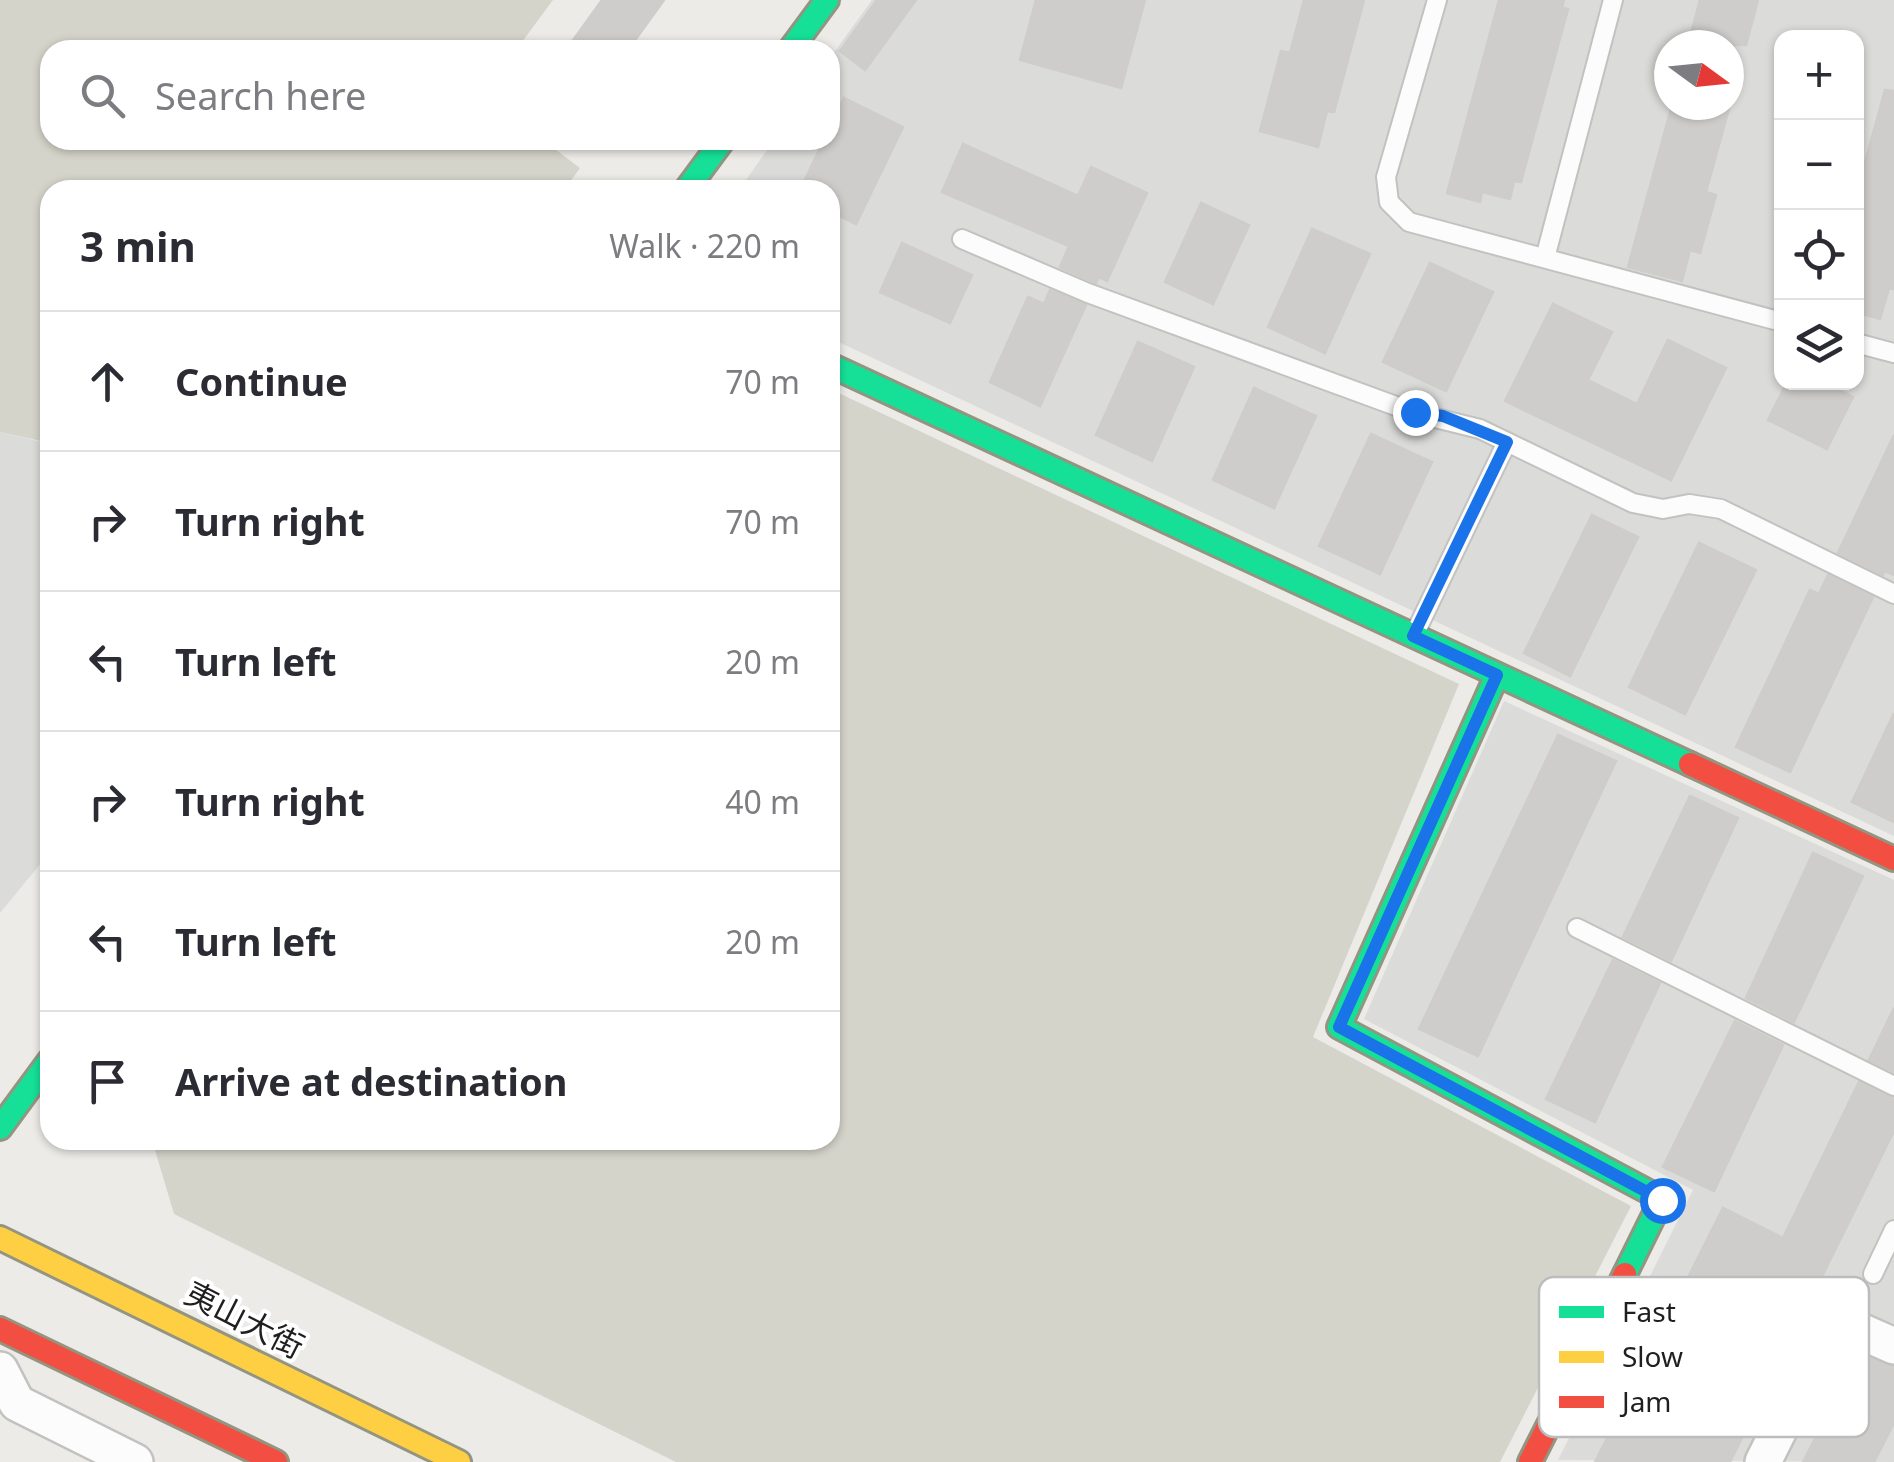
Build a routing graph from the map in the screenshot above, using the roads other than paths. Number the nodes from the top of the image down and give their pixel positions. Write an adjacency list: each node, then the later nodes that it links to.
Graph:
1 (827, 0): 4 (street)
2 (1436, 0): 8 (lane)
3 (1613, 0): 8 (lane)
4 (797, 40)
5 (716, 150): 6 (street)
6 (693, 180)
7 (962, 239): 13 (lane)
8 (1545, 258): 9 (lane)
9 (1774, 320)
10 (1864, 345): 11 (lane)
11 (1894, 353)
12 (840, 370): 15 (street)
13 (1507, 442): 14 (lane); 15 (lane)
14 (1894, 594)
15 (1413, 636): 16 (street)
16 (1497, 675): 17 (street); 25 (street)
17 (1894, 859)
18 (1577, 928): 20 (lane)
19 (40, 1074): 21 (street)
20 (1894, 1086)
21 (0, 1128)
22 (1894, 1230): 24 (lane)
23 (0, 1238): 34 (street, 夷山大街)
24 (1873, 1274)
25 (1623, 1277)
26 (0, 1328): 33 (street)
27 (1869, 1335): 28 (street)
28 (1894, 1346)
29 (0, 1370): 32 (street)
30 (1543, 1437): 35 (street)
31 (1776, 1437): 36 (street)
32 (135, 1462)
33 (276, 1462)
34 (459, 1462)
35 (1530, 1462)
36 (1763, 1462)

